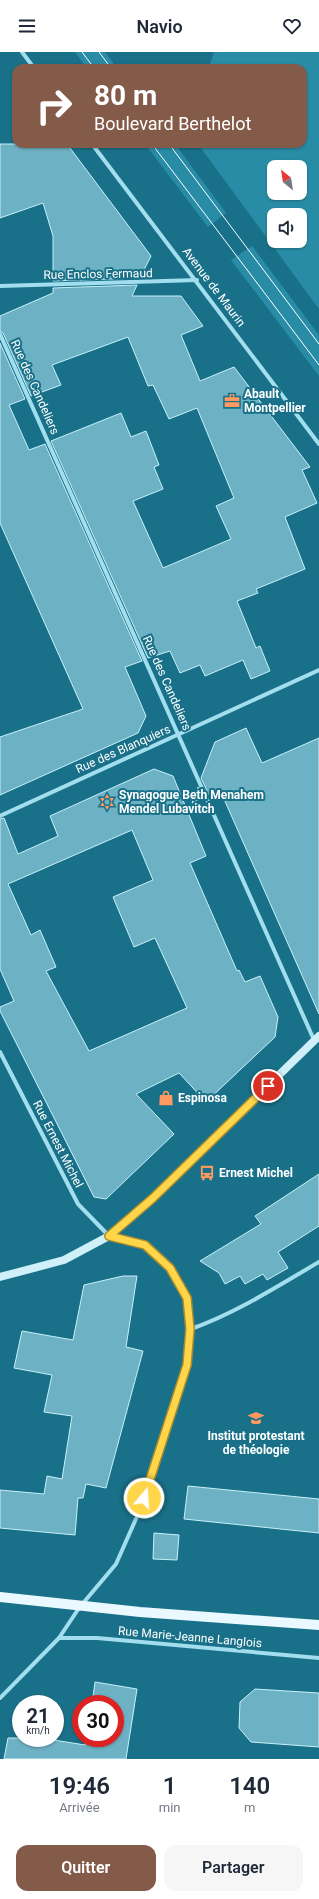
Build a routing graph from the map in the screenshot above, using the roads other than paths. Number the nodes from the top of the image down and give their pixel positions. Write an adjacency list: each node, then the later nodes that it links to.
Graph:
1 (22, 52): 2 (street)
2 (31, 64)
3 (95, 148): 4 (street, Avenue de Maurin)
4 (197, 280): 5 (street, Rue Enclos Fermaud); 7 (street, Avenue de Maurin)
5 (0, 286)
6 (0, 334): 9 (street, Rue des Candeliers)
7 (319, 444)
8 (319, 670): 9 (street, Rue des Blanquiers)
9 (179, 735): 10 (street, Rue des Blanquiers); 11 (street, Rue des Candeliers)
10 (0, 816)
11 (317, 1038): 13 (main road)
12 (0, 1052): 13 (street, Rue Ernest Michel)
13 (109, 1236): 15 (main road); 16 (street)
14 (319, 1262): 16 (street)
15 (0, 1277)
16 (190, 1329): 19 (street)
17 (0, 1598): 18 (main road)
18 (319, 1625)
19 (59, 1638): 20 (street, Rue Marie-Jeanne Langlois); 21 (street)
20 (319, 1658)
21 (0, 1698)

